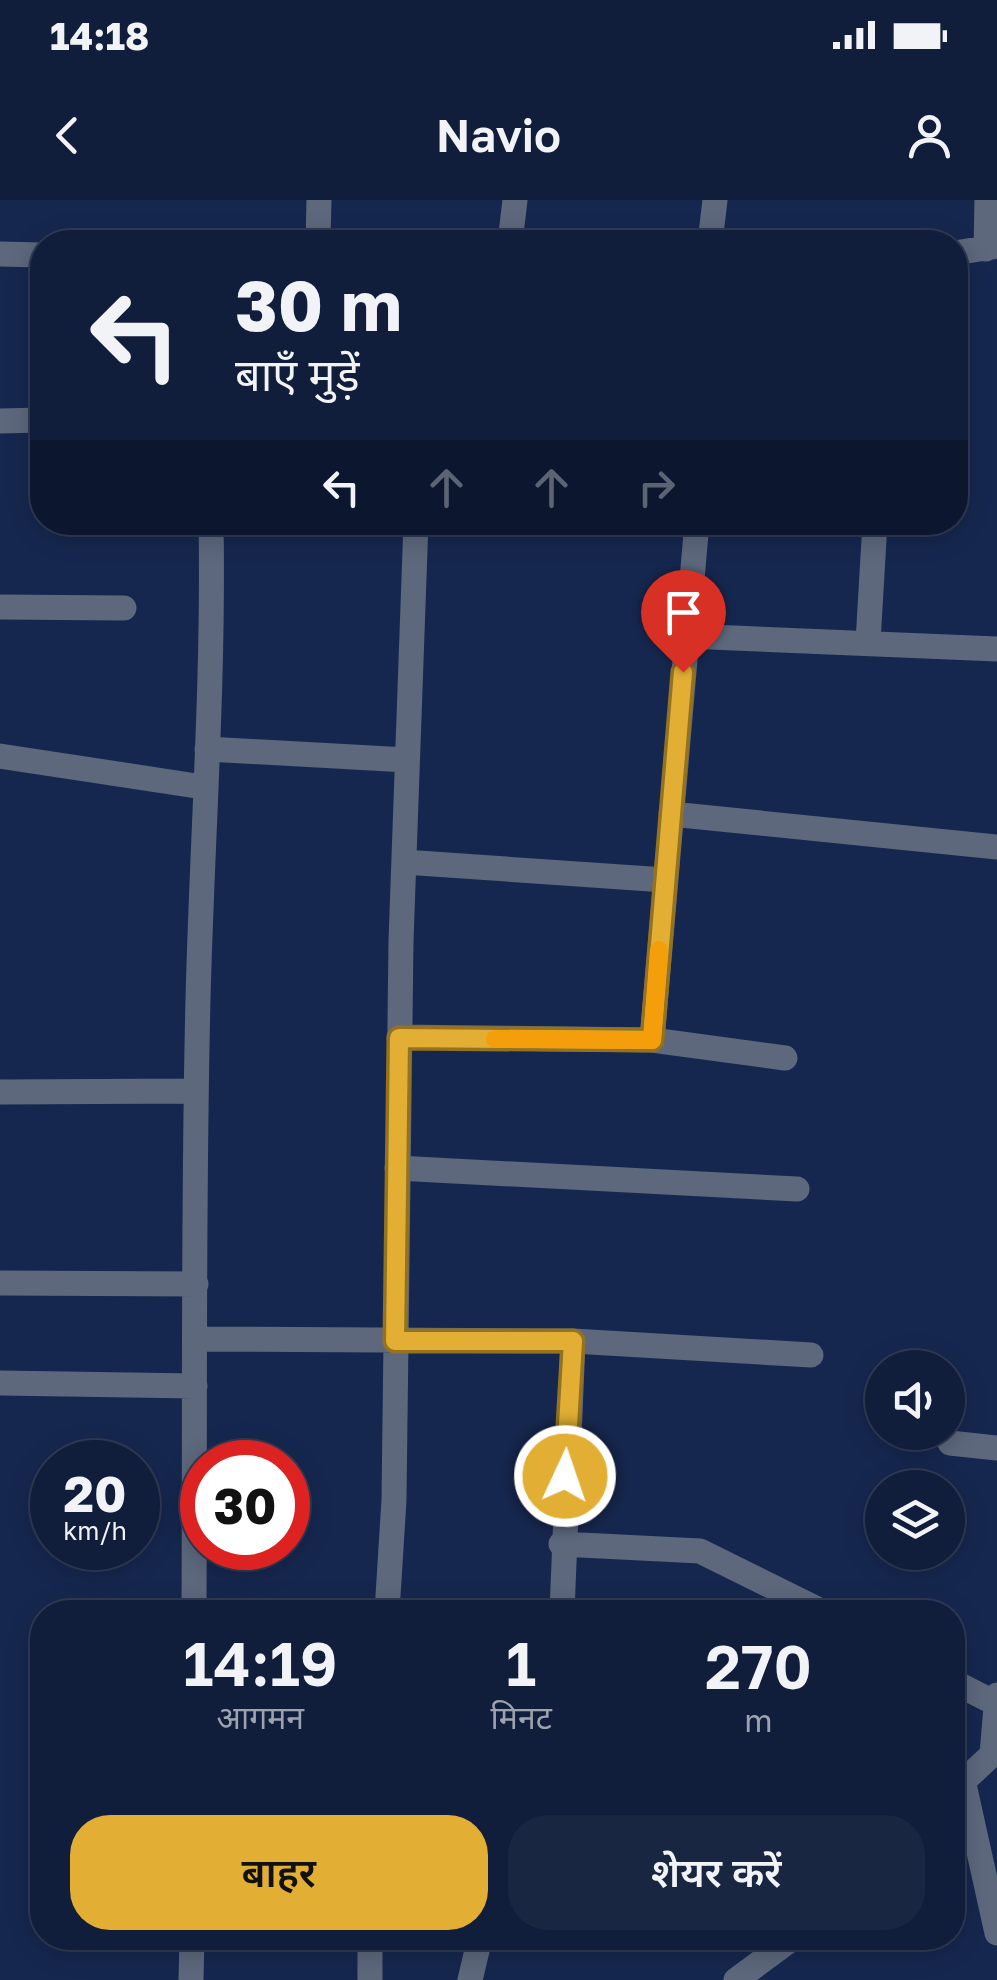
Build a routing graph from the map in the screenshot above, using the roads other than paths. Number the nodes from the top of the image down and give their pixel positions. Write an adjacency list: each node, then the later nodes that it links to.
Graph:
1 (320, 200): 5 (street)
2 (514, 200): 6 (street)
3 (714, 200): 7 (street)
4 (987, 200): 8 (street)
5 (319, 230)
6 (511, 230)
7 (711, 230)
8 (992, 247)
9 (0, 254): 10 (street)
10 (30, 255)
11 (30, 420): 12 (street)
12 (0, 421)
13 (210, 535): 22 (street)
14 (416, 535): 24 (street)
15 (696, 535): 19 (street)
16 (874, 535): 20 (street)
17 (0, 607): 18 (street)
18 (124, 608)
19 (686, 636): 20 (street); 26 (street)
20 (868, 642): 21 (street)
21 (997, 649)
22 (208, 749): 24 (street); 25 (street)
23 (0, 756): 25 (street)
24 (407, 760): 28 (street)
25 (203, 786): 33 (street)
26 (671, 814): 27 (street); 29 (street)
27 (997, 847)
28 (404, 862): 29 (street); 30 (street)
29 (665, 880): 31 (street)
30 (399, 1038): 31 (street); 35 (street)
31 (652, 1040): 32 (street)
32 (785, 1058)
33 (196, 1091): 34 (street); 38 (street)
34 (0, 1092)
35 (397, 1168): 36 (street); 40 (street)
36 (798, 1189)
37 (0, 1283): 38 (street)
38 (196, 1284): 39 (street)
39 (196, 1339): 40 (street); 44 (street)
40 (395, 1341): 41 (street); 49 (street)
41 (573, 1341): 42 (street); 47 (street)
42 (811, 1355)
43 (0, 1383): 44 (street)
44 (195, 1386): 48 (street)
45 (965, 1445): 46 (street)
46 (997, 1448)
47 (562, 1544): 50 (street); 51 (street)
48 (194, 1600)
49 (388, 1600)
50 (562, 1600)
51 (799, 1600)
52 (965, 1688): 54 (street)
53 (997, 1695): 54 (street)
54 (996, 1704): 55 (street)
55 (994, 1752): 56 (street)
56 (965, 1775)
57 (965, 1815): 58 (street)
58 (997, 1933)
59 (192, 1950): 63 (street)
60 (370, 1950): 64 (street)
61 (477, 1950): 65 (street)
62 (777, 1950): 66 (street)
63 (192, 1980)
64 (370, 1980)
65 (470, 1980)
66 (736, 1980)

